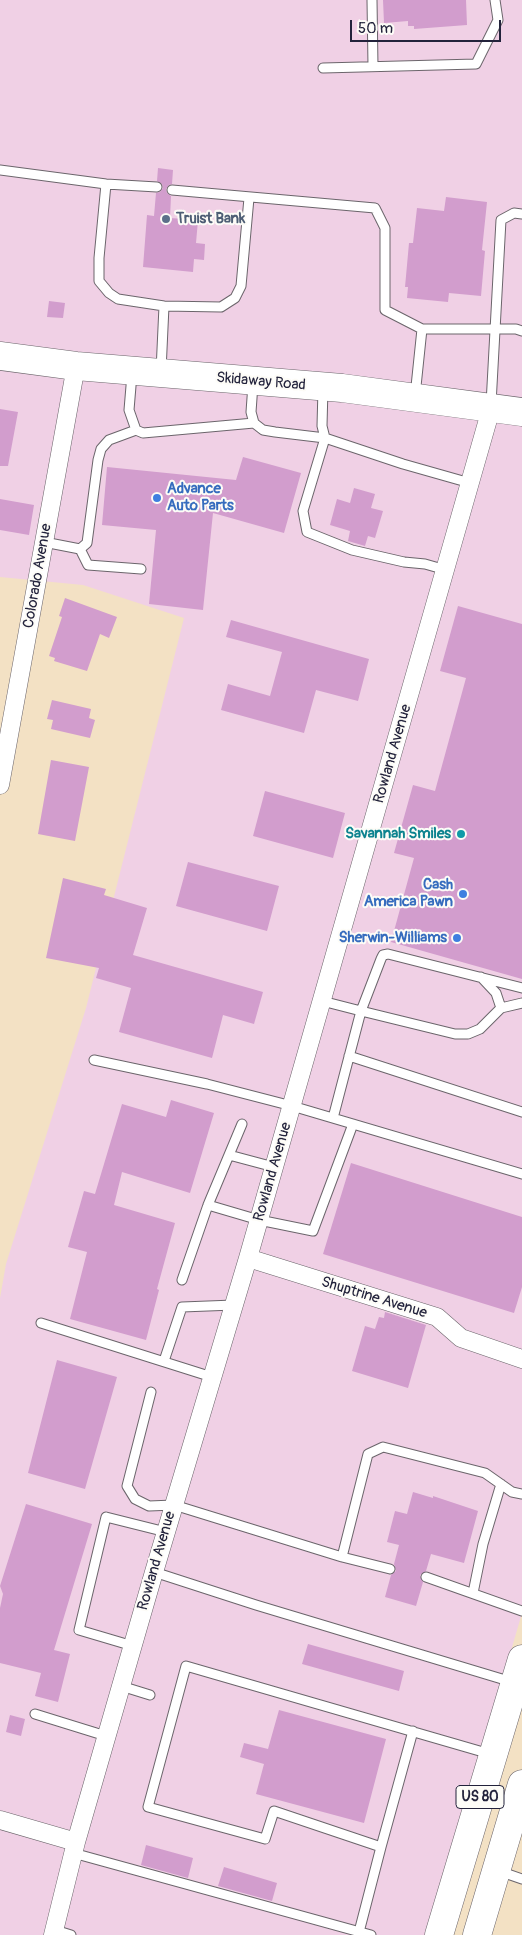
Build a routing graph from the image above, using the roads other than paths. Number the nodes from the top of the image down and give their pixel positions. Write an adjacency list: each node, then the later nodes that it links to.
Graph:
1 (372, 0): 3 (lane)
2 (495, 0): 3 (lane)
3 (373, 66): 4 (lane)
4 (323, 68)
5 (0, 170): 6 (lane)
6 (106, 184): 7 (lane); 11 (lane)
7 (157, 187)
8 (172, 190): 9 (lane)
9 (249, 198): 11 (lane); 12 (lane)
10 (522, 214): 13 (lane)
11 (164, 306): 18 (lane)
12 (422, 329): 13 (lane); 21 (lane)
13 (494, 329): 14 (lane); 22 (lane)
14 (522, 331)
15 (0, 356): 16 (main road, Skidaway Road)
16 (76, 366): 17 (main road, Skidaway Road); 28 (street, Colorado Avenue)
17 (132, 371): 18 (main road, Skidaway Road); 25 (lane)
18 (160, 374): 19 (main road, Skidaway Road)
19 (253, 381): 20 (main road, Skidaway Road); 24 (lane)
20 (323, 387): 21 (main road, Skidaway Road); 26 (lane)
21 (415, 398): 22 (main road, Skidaway Road)
22 (491, 409): 23 (main road, Skidaway Road); 27 (street, Rowland Avenue)
23 (522, 412)
24 (254, 424): 25 (lane); 26 (lane)
25 (136, 430): 29 (lane)
26 (325, 438): 27 (lane); 31 (lane)
27 (470, 483): 31 (street, Rowland Avenue)
28 (44, 542): 29 (lane); 32 (street, Colorado Avenue)
29 (80, 549): 30 (lane)
30 (141, 569)
31 (446, 570): 36 (street, Rowland Avenue)
32 (4, 741): 33 (street, Colorado Avenue)
33 (0, 786)
34 (481, 977): 35 (lane); 38 (lane); 39 (lane)
35 (522, 988)
36 (322, 1001): 39 (lane); 42 (street, Rowland Avenue)
37 (522, 1003): 38 (lane)
38 (501, 1008): 39 (lane)
39 (361, 1012): 40 (lane)
40 (349, 1056): 43 (lane); 44 (lane)
41 (94, 1060): 42 (lane)
42 (292, 1106): 44 (lane); 48 (street, Rowland Avenue)
43 (522, 1112)
44 (332, 1118): 46 (lane)
45 (242, 1124): 47 (lane)
46 (353, 1124): 49 (lane); 51 (lane)
47 (229, 1155): 48 (lane); 50 (lane)
48 (274, 1167): 51 (street, Rowland Avenue)
49 (522, 1174)
50 (208, 1205): 51 (lane); 53 (lane)
51 (259, 1220): 52 (street, Rowland Avenue)
52 (248, 1258): 54 (street, Rowland Avenue); 56 (street, Shuptrine Avenue)
53 (182, 1280)
54 (234, 1305): 57 (lane); 58 (street, Rowland Avenue)
55 (41, 1323): 57 (lane)
56 (522, 1359)
57 (164, 1361): 58 (lane)
58 (212, 1377): 62 (street, Rowland Avenue)
59 (151, 1392): 62 (lane)
60 (501, 1484): 61 (lane); 64 (lane); 68 (lane)
61 (522, 1494)
62 (174, 1505): 63 (street, Rowland Avenue); 64 (lane)
63 (166, 1532): 66 (street, Rowland Avenue); 70 (lane)
64 (342, 1557): 65 (lane)
65 (390, 1569)
66 (154, 1572): 70 (street, Rowland Avenue); 71 (lane)
67 (426, 1578): 68 (lane)
68 (473, 1593): 69 (lane)
69 (522, 1611)
70 (132, 1646): 72 (street, Rowland Avenue)
71 (520, 1675): 77 (main road, US 80)
72 (121, 1686): 73 (lane); 76 (street, Rowland Avenue)
73 (150, 1695)
74 (35, 1714): 76 (lane)
75 (413, 1731): 77 (lane); 80 (lane); 80 (lane)
76 (106, 1736): 81 (street, Rowland Avenue)
77 (493, 1755): 87 (main road, US 80)
78 (522, 1784): 82 (main road, US 80)
79 (0, 1820): 81 (street)
80 (381, 1847): 84 (lane)
81 (74, 1848): 84 (lane); 85 (street, Rowland Avenue)
82 (496, 1870): 83 (lane); 88 (main road, US 80)
83 (522, 1879)
84 (359, 1932): 86 (lane)
85 (60, 1933)
86 (371, 1935)
87 (439, 1935)
88 (477, 1935)

